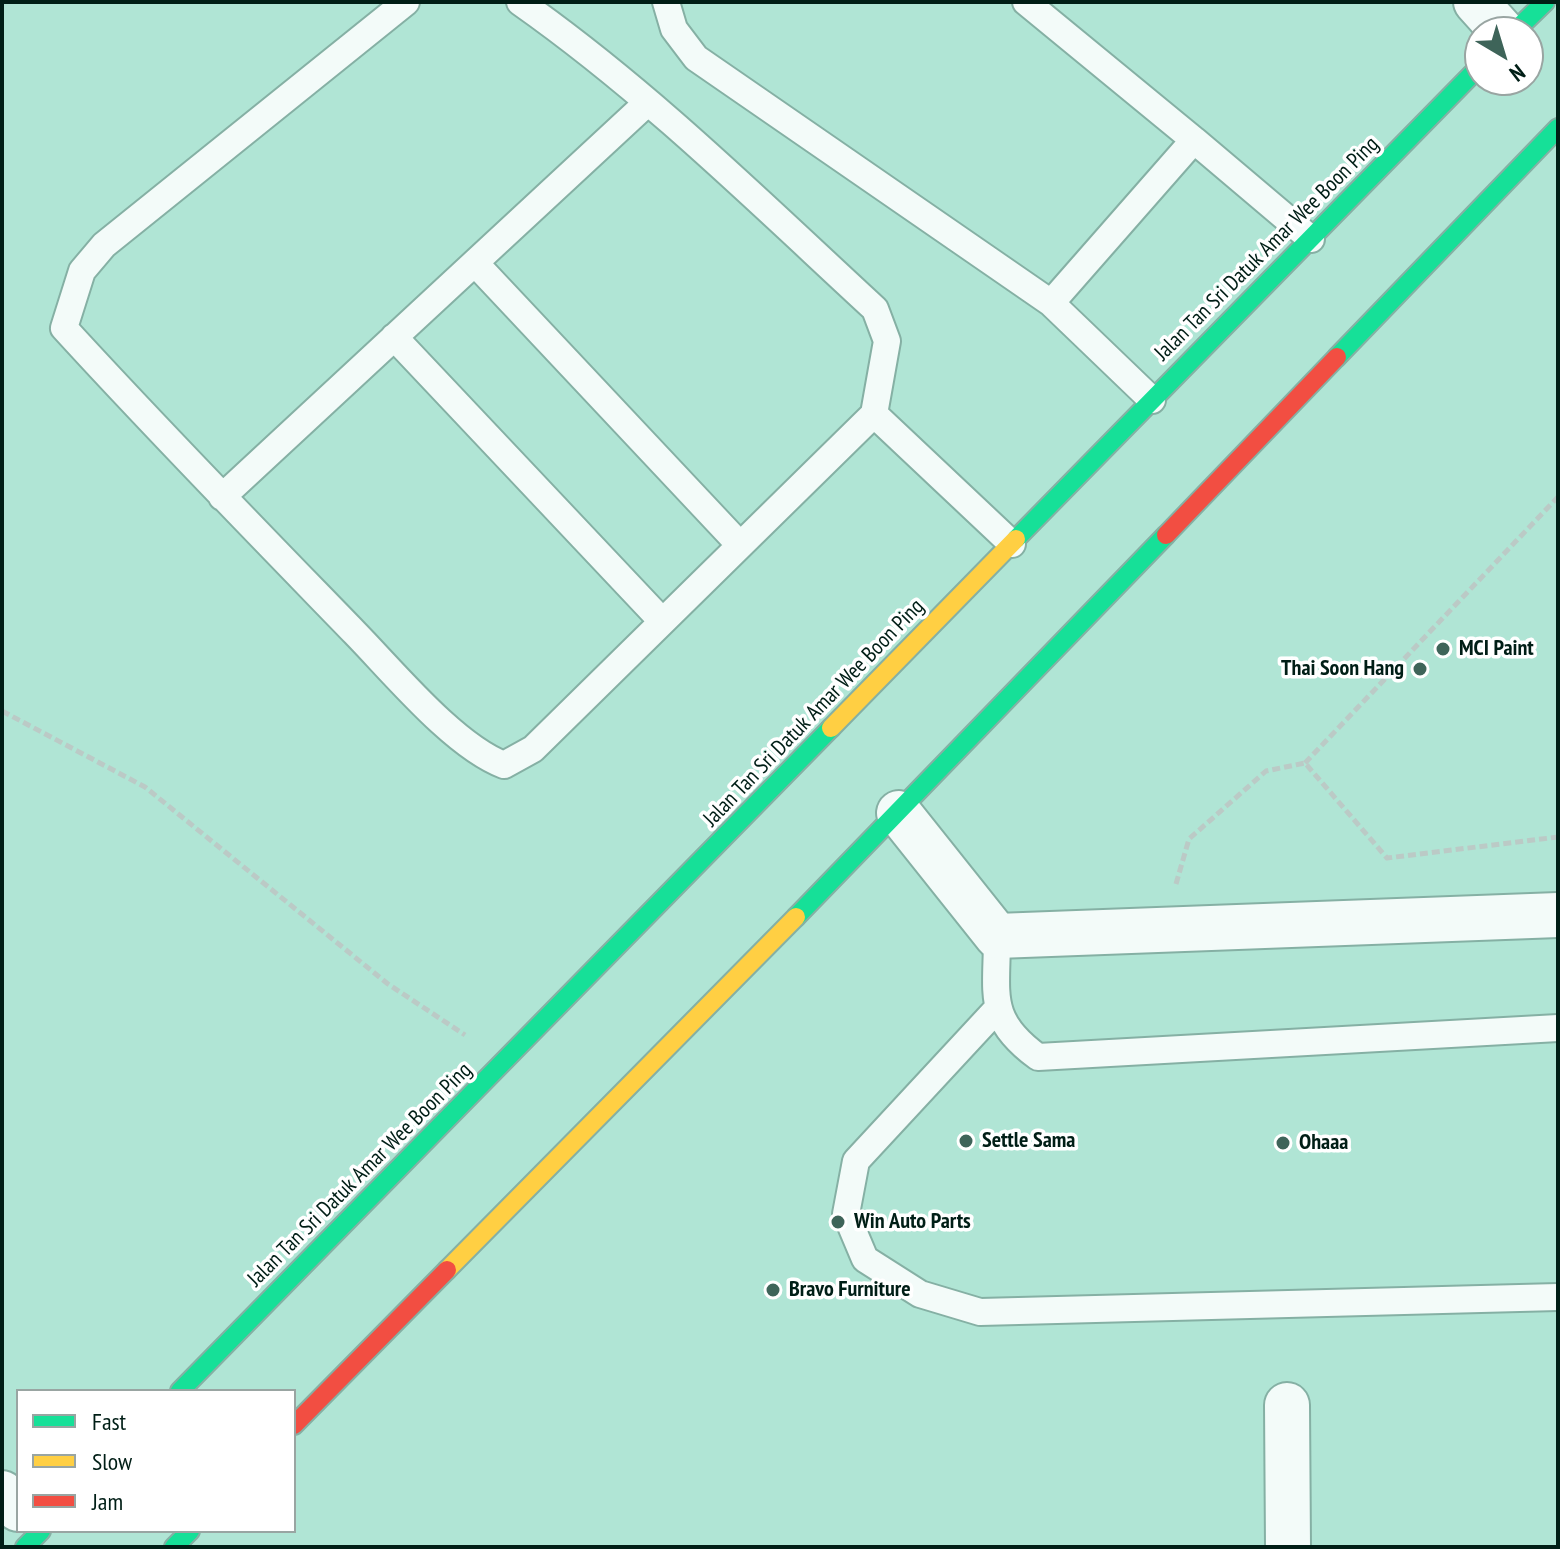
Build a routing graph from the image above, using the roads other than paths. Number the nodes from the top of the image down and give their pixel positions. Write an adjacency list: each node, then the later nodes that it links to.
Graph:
1 (406, 2): 17 (lane)
2 (520, 2): 8 (lane)
3 (666, 2): 13 (lane)
4 (1026, 2): 10 (lane)
5 (1545, 2): 6 (main road)
6 (1531, 16)
7 (1464, 82): 11 (main road, Jalan Tan Sri Datuk Amar Wee Boon Ping)
8 (647, 103): 12 (lane); 16 (lane)
9 (1558, 128): 21 (main road)
10 (1194, 140): 11 (lane); 13 (lane)
11 (1311, 239): 15 (main road, Jalan Tan Sri Datuk Amar Wee Boon Ping)
12 (475, 263): 14 (lane); 19 (lane)
13 (1051, 303): 15 (lane)
14 (394, 337): 17 (lane); 20 (lane)
15 (1152, 400): 18 (main road, Jalan Tan Sri Datuk Amar Wee Boon Ping)
16 (874, 414): 18 (lane); 19 (lane)
17 (222, 497): 20 (lane)
18 (1012, 544): 27 (main road, Jalan Tan Sri Datuk Amar Wee Boon Ping)
19 (740, 545): 20 (lane)
20 (662, 621)
21 (899, 813): 23 (street); 29 (main road)
22 (1558, 915): 23 (street)
23 (997, 936): 24 (lane)
24 (997, 1009): 25 (lane); 26 (lane)
25 (1558, 1028)
26 (1558, 1297)
27 (182, 1389)
28 (1287, 1405): 30 (street)
29 (296, 1423)
30 (1288, 1547)

